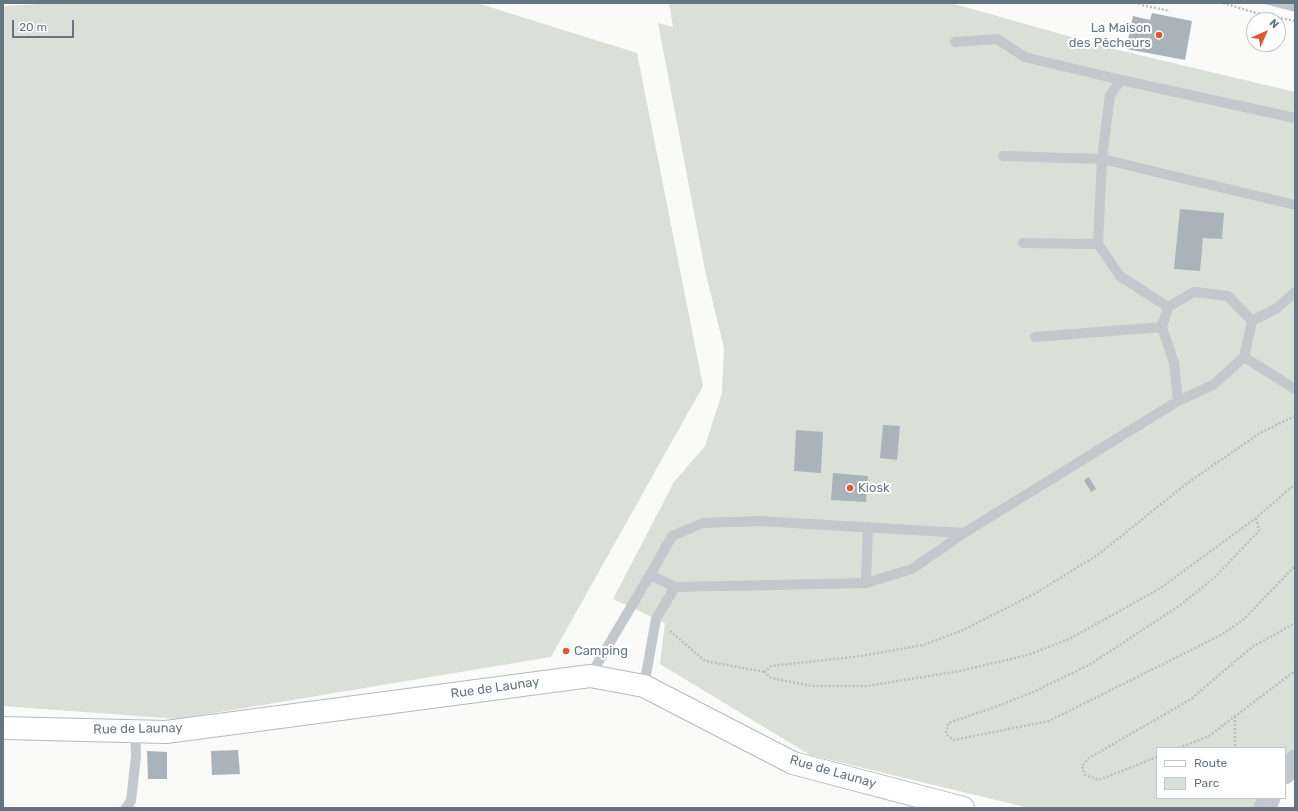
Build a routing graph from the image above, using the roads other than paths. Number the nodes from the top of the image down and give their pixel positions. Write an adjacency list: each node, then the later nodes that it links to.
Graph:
1 (955, 42): 2 (lane)
2 (1121, 80): 3 (lane); 5 (lane)
3 (1295, 118)
4 (1003, 156): 5 (lane)
5 (1102, 159): 6 (lane); 8 (lane)
6 (1295, 206)
7 (1023, 243): 8 (lane)
8 (1098, 244): 10 (lane)
9 (1295, 292): 11 (lane)
10 (1168, 307): 11 (lane); 12 (lane)
11 (1252, 321): 14 (lane)
12 (1162, 327): 13 (lane); 16 (lane)
13 (1035, 337)
14 (1244, 357): 15 (lane); 16 (lane)
15 (1295, 389)
16 (1178, 401): 18 (lane)
17 (868, 527): 18 (lane); 19 (lane); 20 (lane)
18 (964, 533): 20 (lane)
19 (650, 575): 21 (lane); 22 (lane)
20 (866, 583): 21 (lane)
21 (675, 587): 23 (lane)
22 (590, 676): 23 (street, Rue de Launay); 25 (street, Rue de Launay)
23 (644, 686): 30 (street, Rue de Launay)
24 (3, 728): 25 (street, Rue de Launay)
25 (135, 731): 29 (lane)
26 (1295, 760): 27 (street)
27 (1286, 773)
28 (1269, 799): 31 (street)
29 (126, 808)
30 (963, 808)
31 (1264, 808)

